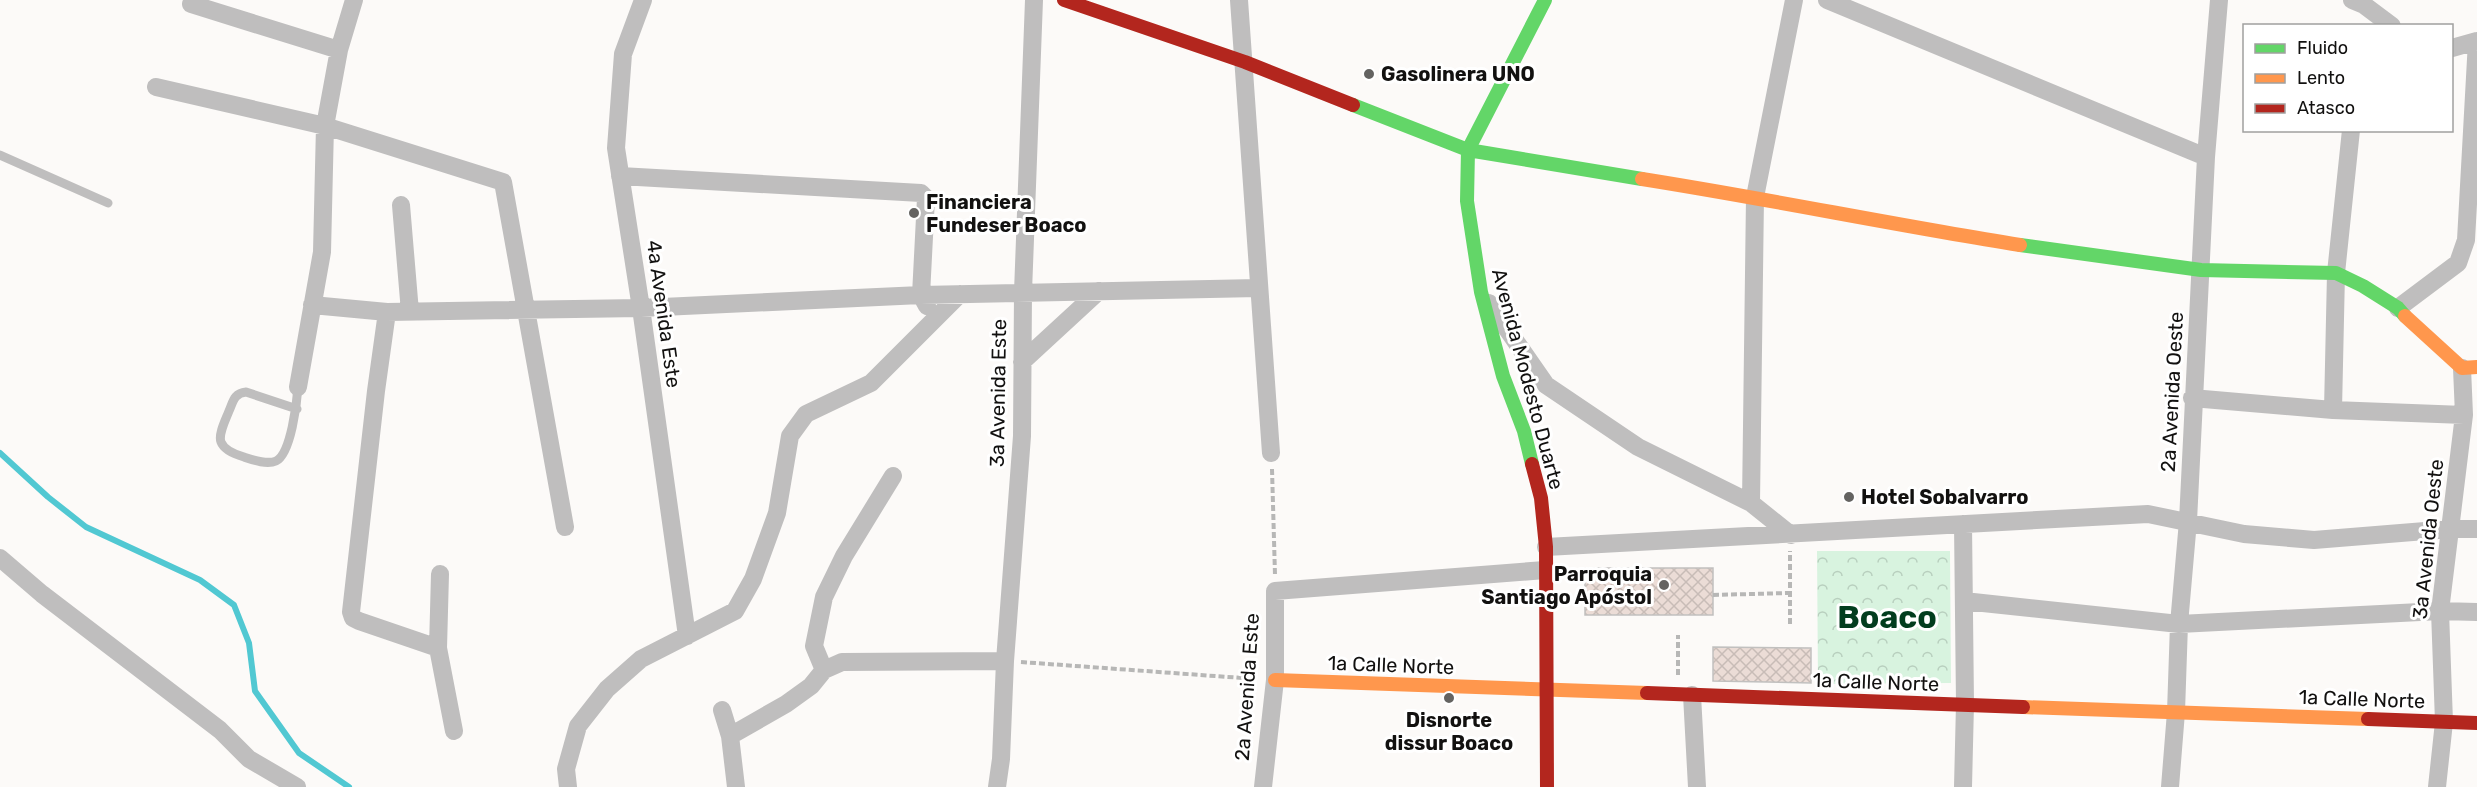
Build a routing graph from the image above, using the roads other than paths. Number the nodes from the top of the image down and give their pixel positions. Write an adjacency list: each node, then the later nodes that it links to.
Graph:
1 (354, 0): 16 (street)
2 (643, 0): 24 (street, 4a Avenida Este)
3 (1034, 0): 32 (street, 3a Avenida Este)
4 (1064, 0): 17 (street)
5 (1239, 0): 17 (street)
6 (1545, 0): 21 (street, Avenida Modesto Duarte)
7 (1794, 0): 25 (street)
8 (1827, 0): 23 (street)
9 (2219, 0): 23 (street, 2a Avenida Oeste)
10 (2358, 3): 12 (street); 13 (street)
11 (191, 4): 16 (street)
12 (2362, 24)
13 (2389, 24)
14 (2477, 41): 15 (street); 38 (street)
15 (2453, 47)
16 (339, 50): 19 (street)
17 (1245, 62): 21 (street); 30 (street)
18 (156, 87): 19 (street)
19 (325, 126): 36 (street); 39 (street)
20 (2351, 132): 29 (street)
21 (1468, 150): 25 (street); 33 (street, Avenida Modesto Duarte)
22 (0, 155): 26 (lane)
23 (2206, 157): 28 (street, 2a Avenida Oeste)
24 (620, 176): 35 (street); 37 (street, 4a Avenida Este)
25 (1755, 197): 28 (street); 52 (street)
26 (108, 203)
27 (400, 205): 41 (street)
28 (2201, 270): 29 (street); 46 (street, 2a Avenida Oeste)
29 (2336, 273): 38 (street); 48 (street)
30 (1258, 288): 31 (street); 50 (street)
31 (1099, 291): 32 (street); 43 (street)
32 (1023, 292): 34 (street); 43 (street, 3a Avenida Este)
33 (1481, 292): 52 (street); 59 (street, Avenida Modesto Duarte)
34 (960, 294): 35 (street); 42 (street)
35 (921, 296): 37 (street); 42 (street)
36 (312, 305): 40 (street); 45 (street)
37 (641, 308): 39 (street); 67 (street, 4a Avenida Este)
38 (2398, 308): 44 (street)
39 (528, 309): 41 (street); 55 (street)
40 (387, 312): 41 (street); 68 (street)
41 (410, 312)
42 (934, 320): 67 (street)
43 (1022, 362): 69 (street, 3a Avenida Este)
44 (2470, 368): 49 (street, 3a Avenida Oeste)
45 (298, 387): 47 (lane)
46 (2192, 398): 48 (street); 53 (street, 2a Avenida Oeste)
47 (297, 409): 47 (lane)
48 (2333, 410): 49 (street)
49 (2464, 415): 56 (street, 3a Avenida Oeste)
50 (1271, 453)
51 (894, 476): 70 (street)
52 (1751, 503): 58 (street)
53 (2188, 521): 54 (street); 56 (street); 66 (street, 2a Avenida Oeste)
54 (1964, 524): 58 (street); 63 (street)
55 (565, 527)
56 (2450, 529): 57 (street); 64 (street, 3a Avenida Oeste)
57 (2477, 529)
58 (1791, 535): 59 (street)
59 (1546, 547): 61 (street, Avenida Modesto Duarte)
60 (0, 558): 81 (street)
61 (1545, 570): 71 (street, 2a Avenida Este); 72 (street, Avenida Modesto Duarte)
62 (440, 574): 68 (street)
63 (1964, 601): 66 (street); 74 (street)
64 (2440, 611): 65 (street); 66 (street); 77 (street, 3a Avenida Oeste)
65 (2477, 612)
66 (2179, 624): 76 (street, 2a Avenida Oeste)
67 (687, 636): 82 (street)
68 (438, 648): 79 (street)
69 (1005, 661): 70 (street); 84 (street, 3a Avenida Este)
70 (824, 670): 80 (street)
71 (1275, 680): 72 (street, 1a Calle Norte); 85 (street, 2a Avenida Este)
72 (1548, 690): 73 (street, 1a Calle Norte); 86 (street, Avenida Modesto Duarte)
73 (1685, 694): 74 (street, 1a Calle Norte); 87 (street)
74 (1965, 705): 76 (street, 1a Calle Norte); 88 (street)
75 (722, 710): 80 (street)
76 (2176, 712): 77 (street, 1a Calle Norte); 89 (street, 2a Avenida Oeste)
77 (2444, 722): 78 (street, 1a Calle Norte); 90 (street, 3a Avenida Oeste)
78 (2477, 723)
79 (454, 731)
80 (730, 736): 83 (street)
81 (297, 787)
82 (568, 787)
83 (736, 787)
84 (997, 787)
85 (1263, 787)
86 (1546, 787)
87 (1697, 787)
88 (1963, 787)
89 (2170, 787)
90 (2438, 787)

